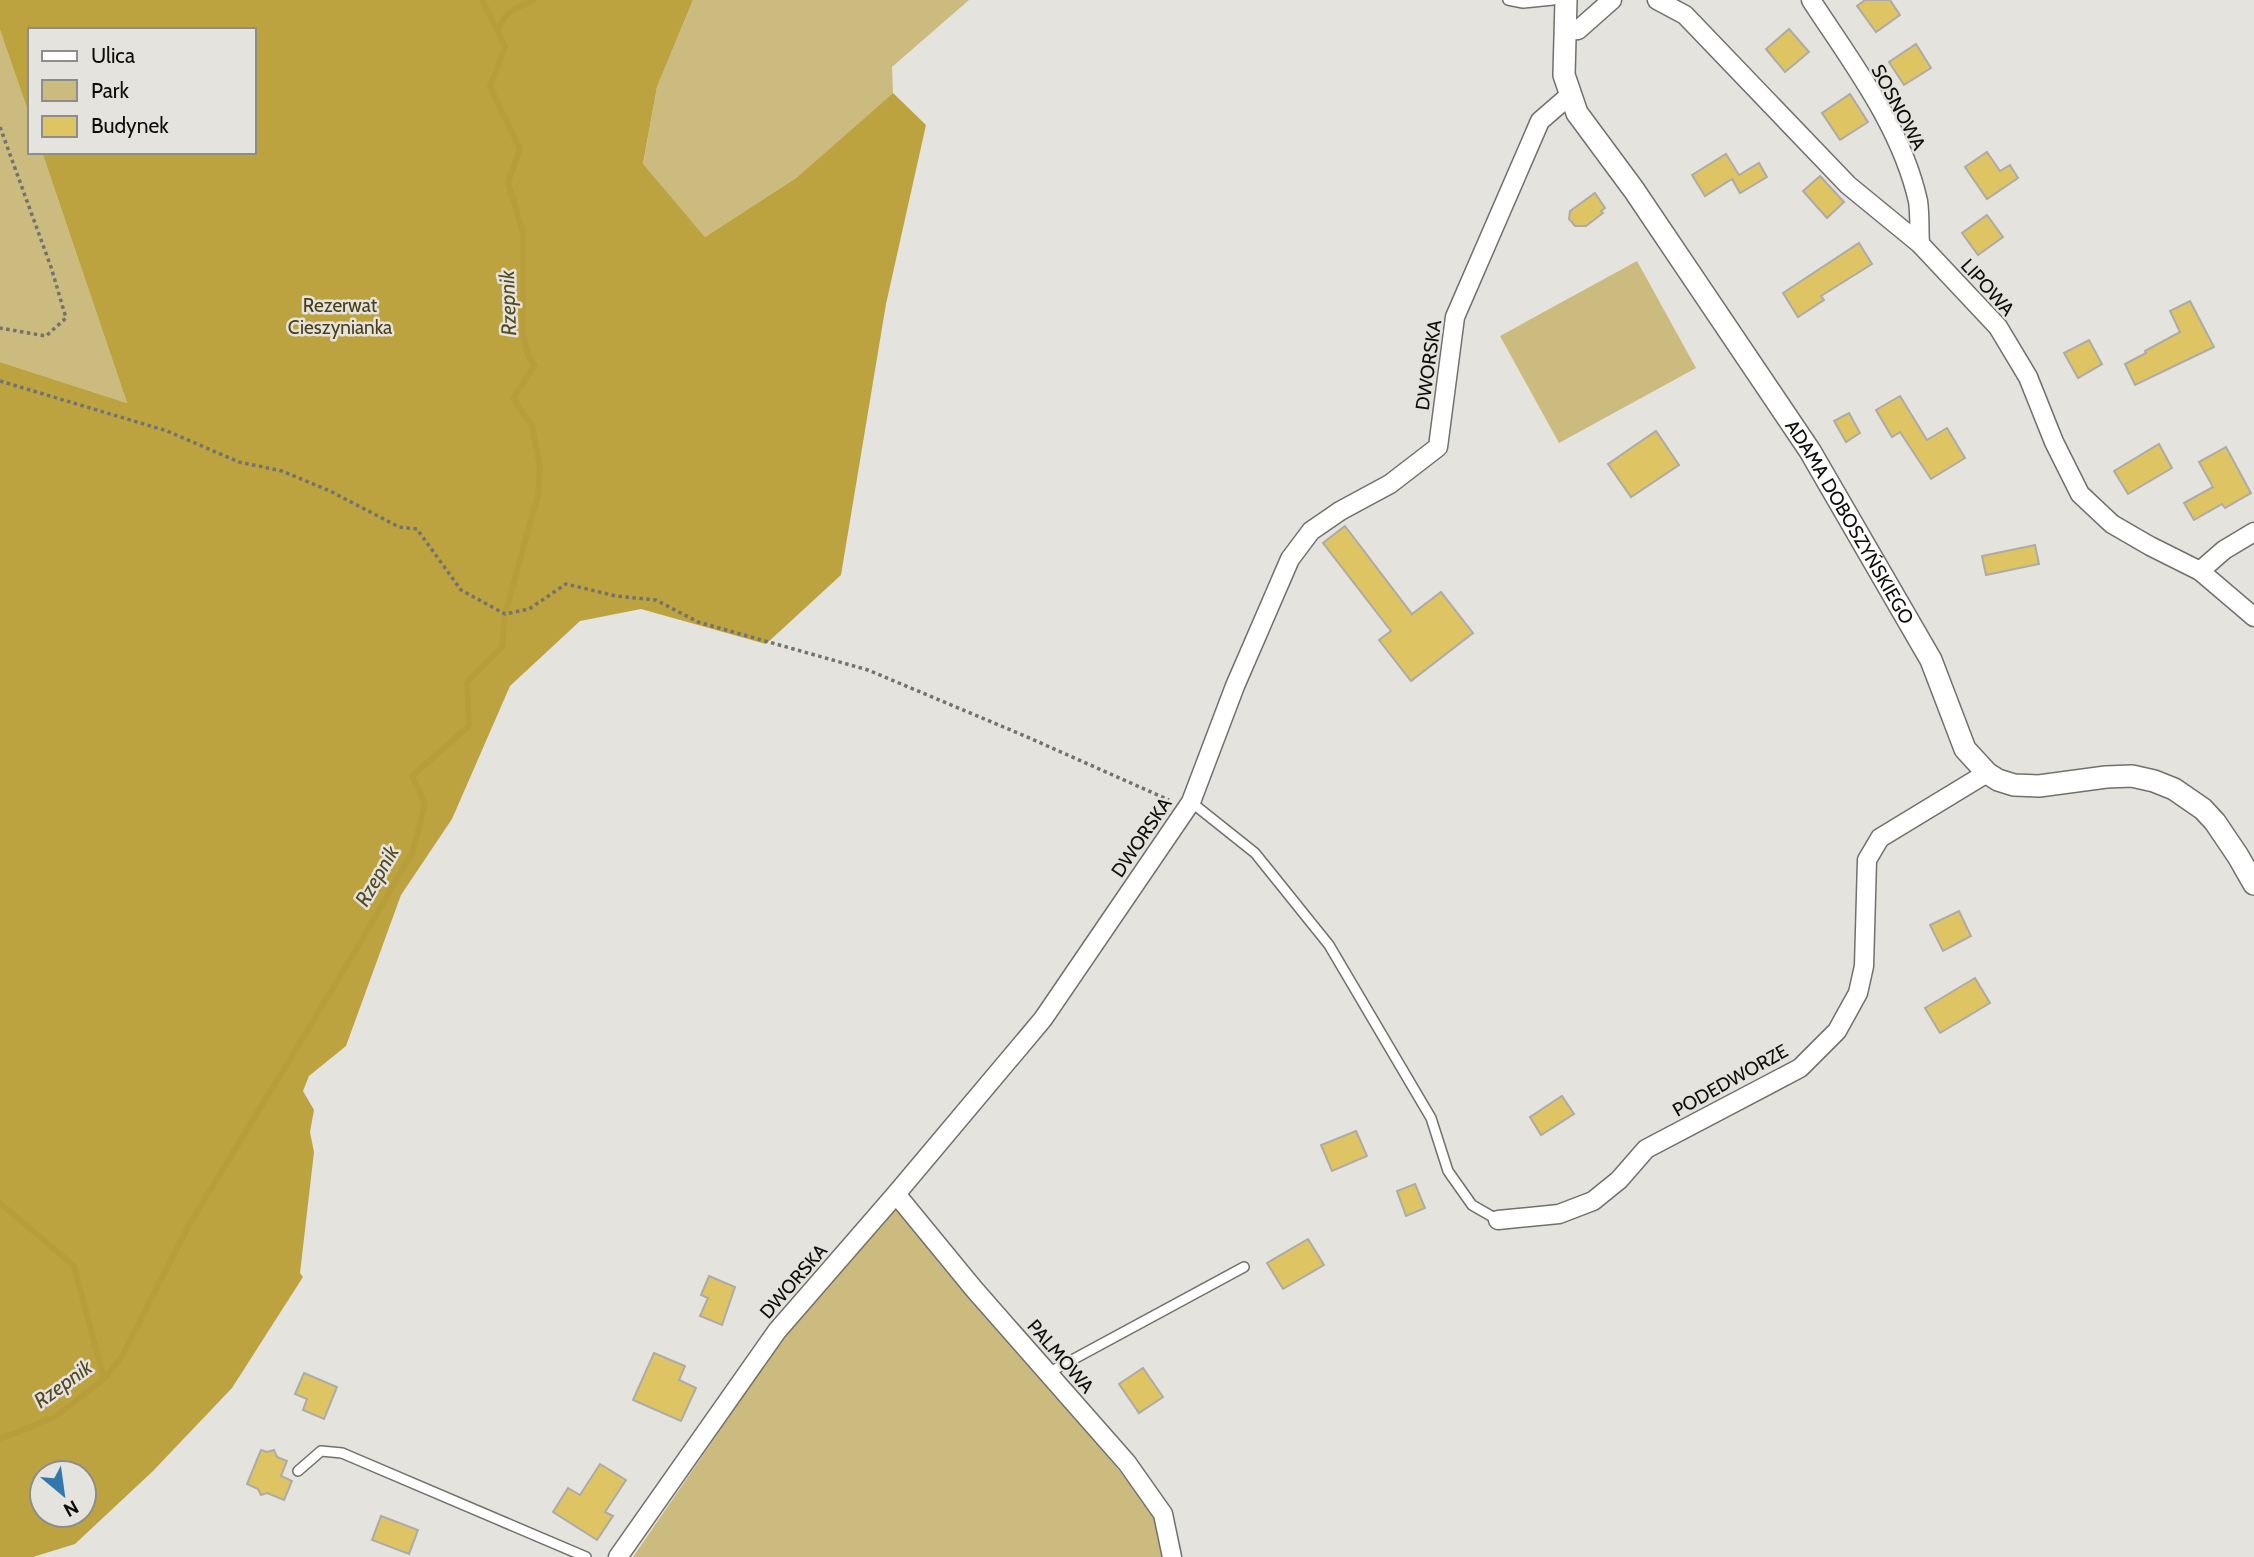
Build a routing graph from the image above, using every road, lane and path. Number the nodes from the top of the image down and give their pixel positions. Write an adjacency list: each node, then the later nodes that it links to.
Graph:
1 (1508, 0): 2 (lane)
2 (1553, 0)
3 (1566, 0): 7 (street, ADAMA DOBOSZYŃSKIEGO)
4 (1612, 0): 7 (street)
5 (1657, 0): 10 (street, LIPOWA)
6 (1811, 0): 10 (street, SOSNOWA)
7 (1567, 31): 8 (street, ADAMA DOBOSZYŃSKIEGO)
8 (1570, 95): 16 (street, ADAMA DOBOSZYŃSKIEGO); 17 (street, DWORSKA)
9 (0, 128): 11 (path)
10 (1920, 244): 14 (street, LIPOWA)
11 (0, 328)
12 (0, 382): 17 (path)
13 (2254, 532): 14 (street)
14 (2200, 571): 15 (street, LIPOWA)
15 (2254, 617)
16 (1987, 773): 18 (street, ADAMA DOBOSZYŃSKIEGO); 20 (street, PODEDWORZE)
17 (1188, 805): 19 (street, DWORSKA); 20 (lane)
18 (2254, 884)
19 (896, 1194): 22 (street, PALMOWA); 25 (street, DWORSKA)
20 (1498, 1220)
21 (1244, 1267): 22 (lane)
22 (1048, 1373): 26 (street, PALMOWA)
23 (298, 1471): 24 (lane)
24 (586, 1557)
25 (618, 1557)
26 (1172, 1557)

